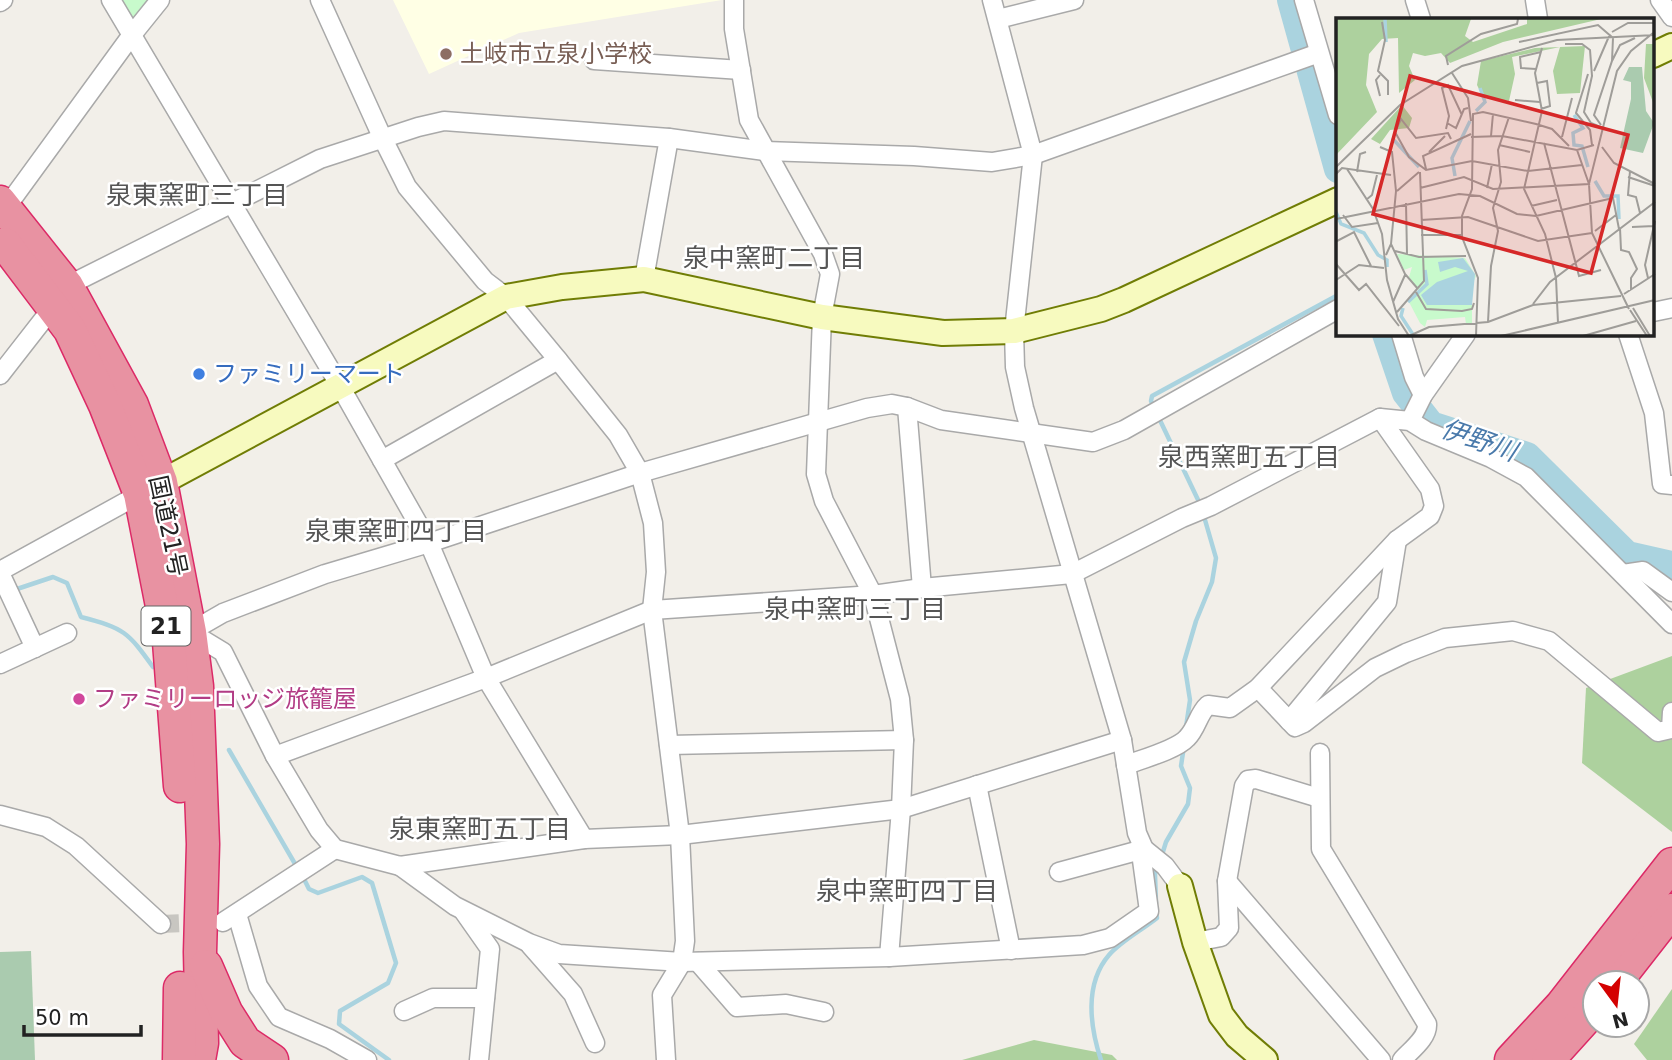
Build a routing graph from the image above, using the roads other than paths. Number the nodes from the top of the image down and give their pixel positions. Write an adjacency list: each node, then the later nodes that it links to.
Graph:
1 (110, 0): 15 (street)
2 (160, 0): 15 (street)
3 (320, 0): 23 (street)
4 (734, 0): 20 (street)
5 (992, 0): 14 (street)
6 (1074, 0): 14 (street)
7 (1304, 0): 17 (street)
8 (1415, 0): 12 (street)
9 (1535, 0): 13 (street)
10 (1660, 0): 11 (street)
11 (1672, 17)
12 (1421, 18)
13 (1538, 18)
14 (998, 19): 25 (street)
15 (131, 36): 27 (street); 28 (street)
16 (1672, 46): 18 (street)
17 (1319, 53): 21 (street); 25 (street)
18 (1654, 55)
19 (594, 60): 20 (street)
20 (741, 70): 24 (street)
21 (1336, 108)
22 (669, 138): 23 (street); 24 (street); 29 (street)
23 (383, 139): 27 (street); 31 (street)
24 (765, 150): 25 (street); 35 (street)
25 (1033, 155): 36 (street)
26 (1334, 202): 36 (street)
27 (230, 203): 30 (street); 42 (street)
28 (2, 216): 30 (highway, 国道21号 / 21)
29 (643, 279): 31 (street); 35 (street)
30 (60, 296): 41 (street); 52 (highway, 国道21号 / 21)
31 (506, 297): 40 (street); 42 (street)
32 (1672, 308): 34 (street)
33 (1336, 310): 48 (street)
34 (1654, 312)
35 (822, 317): 36 (street); 47 (street)
36 (1014, 331): 48 (street)
37 (1402, 336): 43 (street)
38 (1465, 336): 43 (street)
39 (1629, 336): 51 (street)
40 (558, 360): 49 (street); 50 (street)
41 (0, 375)
42 (340, 386): 49 (street); 52 (street)
43 (1423, 395): 46 (street)
44 (907, 407): 47 (street); 48 (street); 58 (street)
45 (1380, 418): 46 (street); 53 (street); 56 (street)
46 (1410, 421): 55 (street)
47 (817, 422): 50 (street); 60 (street)
48 (1031, 435): 56 (street)
49 (382, 460): 54 (street)
50 (640, 473): 54 (street); 61 (street)
51 (1672, 485)
52 (151, 488): 57 (street); 63 (highway, 国道21号 / 21); 105 (highway, 国道21号 / 21)
53 (1396, 540): 68 (street); 70 (street)
54 (429, 543): 63 (street); 67 (street)
55 (1623, 573): 59 (street); 62 (street)
56 (1072, 574): 58 (street); 72 (street)
57 (1, 576): 65 (street)
58 (922, 588): 60 (street)
59 (1672, 592)
60 (873, 595): 61 (street); 71 (street)
61 (652, 610): 67 (street); 73 (street)
62 (1672, 624)
63 (190, 632): 75 (street); 96 (highway, 国道21号 / 21)
64 (67, 633): 65 (street)
65 (35, 648): 66 (street)
66 (0, 664)
67 (486, 678): 75 (street); 82 (street)
68 (1258, 688): 70 (street); 76 (street)
69 (1672, 712): 70 (street)
70 (1289, 721)
71 (904, 740): 73 (street); 79 (street)
72 (1122, 740): 76 (street); 77 (street)
73 (669, 745): 81 (street)
74 (1320, 753): 78 (street)
75 (275, 756): 83 (street)
76 (1126, 765): 84 (street)
77 (977, 785): 79 (street); 95 (street)
78 (1319, 799): 88 (street); 113 (street)
79 (901, 809): 81 (street); 97 (street)
80 (0, 815): 92 (street)
81 (680, 835): 82 (street); 98 (street)
82 (584, 839): 86 (street)
83 (335, 849): 86 (street); 108 (street)
84 (1153, 857): 87 (street); 89 (street); 95 (street)
85 (1672, 864): 114 (highway)
86 (400, 866): 90 (street)
87 (1059, 872)
88 (1227, 881): 93 (street); 112 (street)
89 (1180, 886): 93 (street)
90 (462, 909): 94 (street); 100 (street)
91 (1672, 910): 99 (highway)
92 (161, 924)
93 (1195, 942): 111 (street)
94 (529, 943): 98 (street); 104 (street)
95 (1011, 950): 97 (street)
96 (200, 952): 105 (highway, 国道21号 / 21); 107 (highway)
97 (889, 957): 98 (street)
98 (690, 962): 102 (street); 110 (street)
99 (1626, 969)
100 (485, 998): 101 (street); 109 (street)
101 (404, 1011)
102 (824, 1012)
103 (1581, 1023): 115 (highway)
104 (595, 1043)
105 (189, 1056): 106 (highway)
106 (252, 1060)
107 (272, 1060)
108 (367, 1060)
109 (479, 1060)
110 (666, 1060)
111 (1265, 1060)
112 (1381, 1060)
113 (1402, 1060)
114 (1511, 1060)
115 (1548, 1060)

